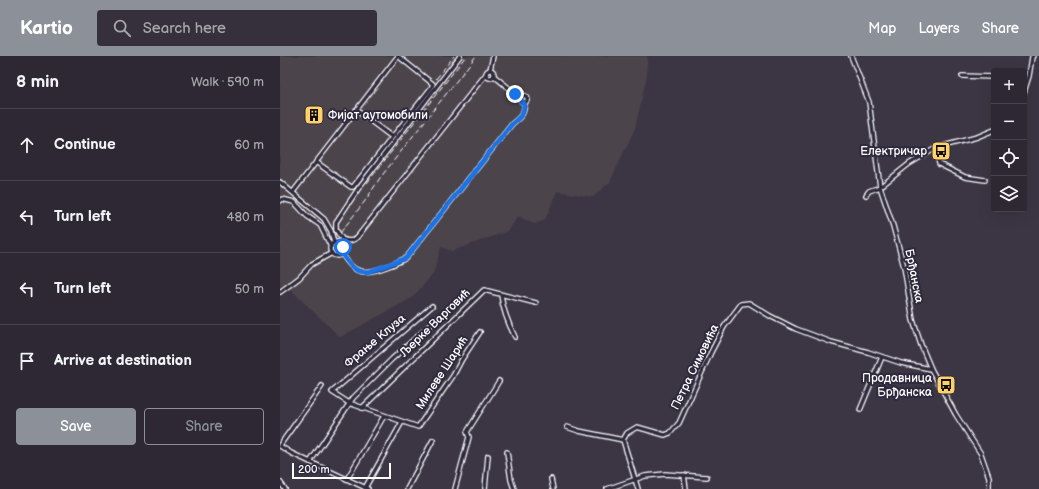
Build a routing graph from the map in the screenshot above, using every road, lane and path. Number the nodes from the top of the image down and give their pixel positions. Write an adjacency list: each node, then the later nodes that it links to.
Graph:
1 (398, 56): 13 (street); 15 (street)
2 (460, 56): 7 (street)
3 (493, 56): 6 (street)
4 (851, 56): 20 (street, Брђанска)
5 (1033, 56): 11 (street)
6 (490, 70): 7 (street); 8 (street)
7 (486, 74): 8 (street)
8 (494, 76): 26 (street)
9 (962, 76): 10 (street)
10 (991, 76)
11 (1029, 76): 12 (street)
12 (1027, 82)
13 (356, 110): 15 (street); 17 (street)
14 (991, 131): 16 (street)
15 (392, 137): 17 (street)
16 (936, 148): 18 (street); 20 (street)
17 (316, 162): 21 (street)
18 (985, 180)
19 (280, 182): 21 (street)
20 (880, 187): 22 (street); 35 (street, Брђанска)
21 (293, 192): 24 (street)
22 (866, 195)
23 (280, 201): 24 (street)
24 (333, 245): 25 (street); 26 (street)
25 (332, 253): 26 (street); 27 (street)
26 (342, 254)
27 (280, 292)
28 (501, 294): 29 (street, Љерке Варговић); 33 (street); 40 (street, Љерке Варговић)
29 (536, 303)
30 (432, 306): 38 (street, Фрање Клуза)
31 (439, 317): 39 (street)
32 (480, 332): 43 (street, Милеве Шарић)
33 (515, 337)
34 (882, 357): 35 (street, Петра Симовића); 41 (street); 46 (street, Петра Симовића)
35 (931, 369): 68 (street, Брђанска)
36 (499, 381): 61 (street)
37 (322, 386): 47 (street)
38 (332, 392): 39 (street, Милеве Шарић)
39 (349, 403): 40 (street, Милеве Шарић); 50 (street)
40 (362, 408): 42 (street, Милеве Шарић)
41 (860, 410)
42 (384, 416): 43 (street, Милеве Шарић); 53 (street)
43 (402, 422): 58 (street)
44 (567, 427): 46 (street)
45 (433, 440): 60 (street)
46 (623, 440): 55 (street)
47 (280, 445): 50 (street)
48 (507, 452): 63 (street)
49 (488, 456): 62 (street)
50 (310, 462): 53 (street)
51 (684, 475): 52 (street); 55 (street); 67 (street)
52 (707, 477)
53 (347, 479): 58 (street)
54 (551, 479): 64 (street)
55 (635, 480): 57 (street); 66 (street)
56 (280, 482): 59 (street)
57 (617, 487): 65 (street)
58 (367, 488)
59 (285, 489)
60 (407, 489)
61 (455, 489)
62 (485, 489)
63 (514, 489)
64 (553, 489)
65 (607, 489)
66 (638, 489)
67 (686, 489)
68 (989, 489)

